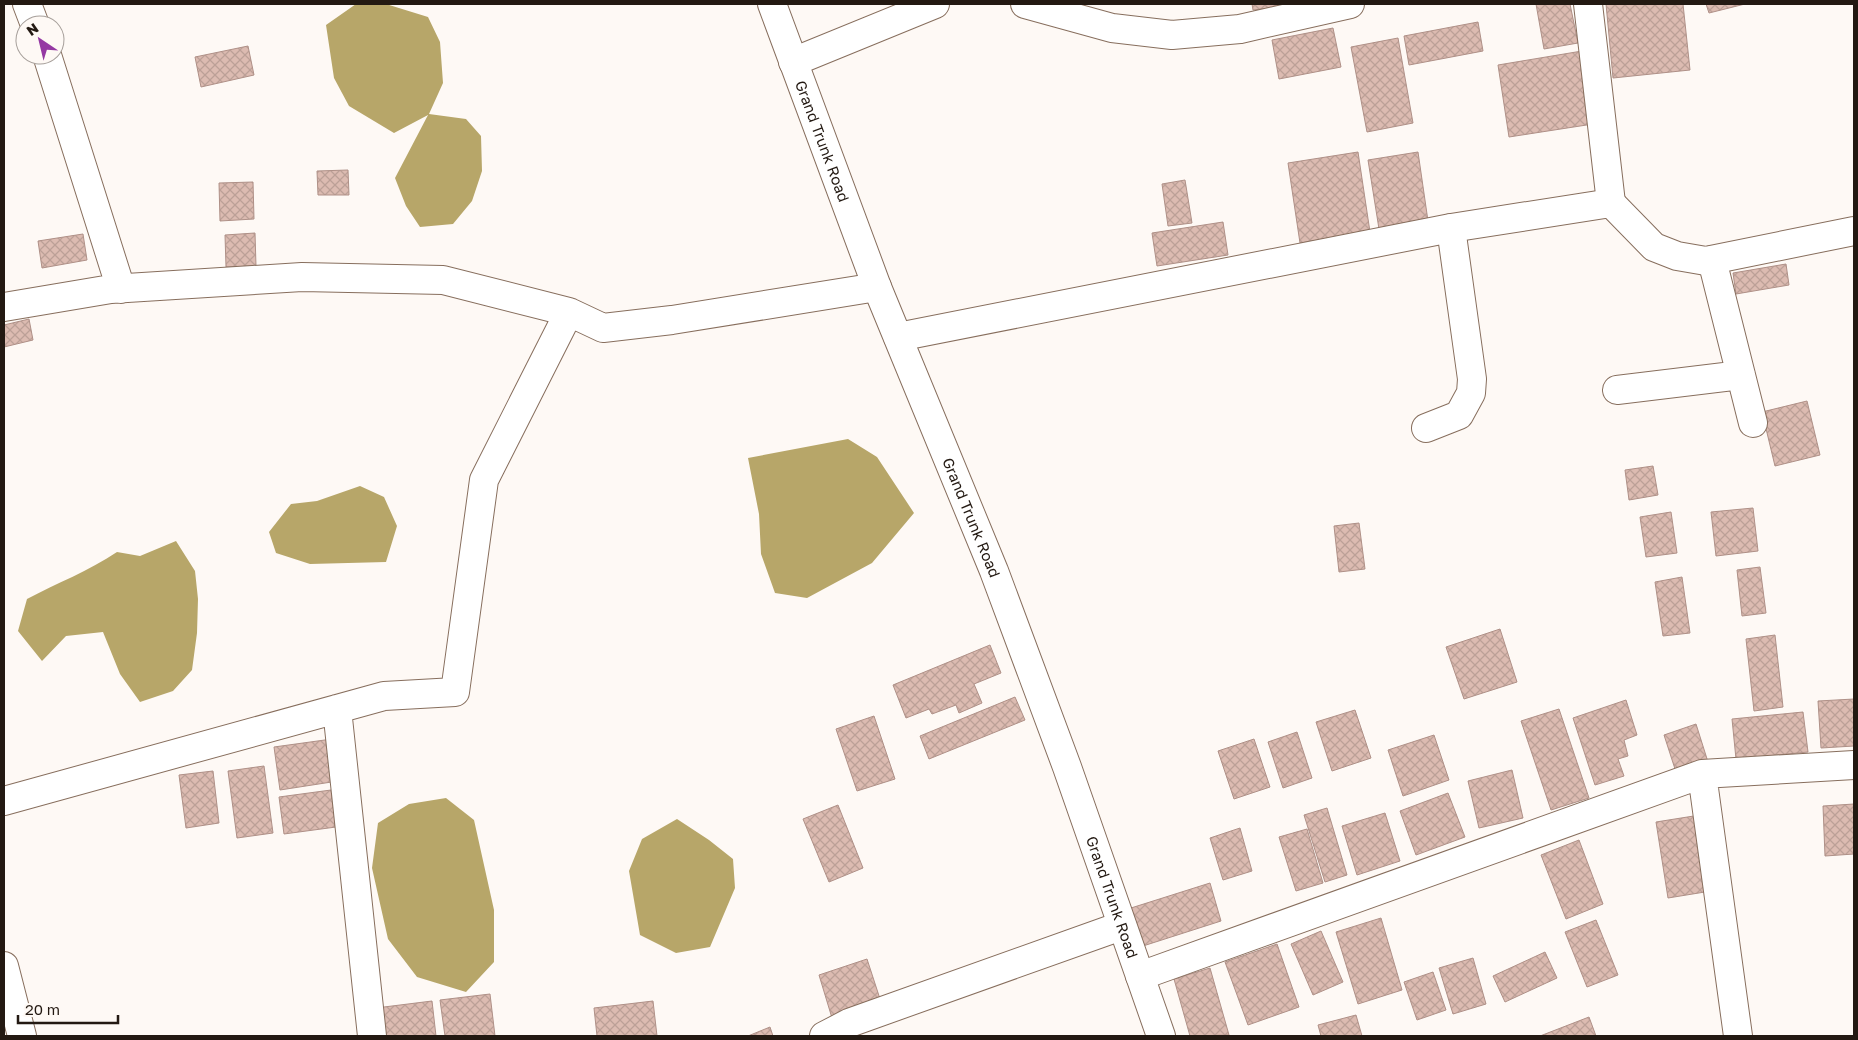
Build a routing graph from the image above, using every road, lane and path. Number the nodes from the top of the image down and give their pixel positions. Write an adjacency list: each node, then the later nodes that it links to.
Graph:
1 (772, 4): 6 (street, Grand Trunk Road)
2 (935, 4): 6 (street)
3 (1025, 4): 4 (street)
4 (1350, 4)
5 (1588, 4): 8 (street)
6 (793, 62): 12 (street, Grand Trunk Road)
7 (49, 65): 13 (street)
8 (1611, 203): 9 (street); 11 (street)
9 (1451, 228): 16 (street); 20 (street)
10 (1854, 231): 11 (street)
11 (1712, 260): 17 (street)
12 (877, 287): 15 (street); 16 (street, Grand Trunk Road)
13 (121, 289): 14 (street); 15 (street)
14 (4, 307)
15 (569, 312): 21 (street)
16 (898, 337): 25 (street, Grand Trunk Road)
17 (1741, 375): 18 (street); 19 (street)
18 (1617, 390)
19 (1753, 423)
20 (1426, 428)
21 (337, 708): 24 (street); 29 (street)
22 (1854, 765): 23 (street)
23 (1702, 774): 27 (street); 32 (street)
24 (4, 801)
25 (1121, 926): 27 (street, Grand Trunk Road); 30 (street)
26 (4, 966): 28 (street)
27 (1140, 976): 31 (street, Grand Trunk Road)
28 (22, 1036)
29 (372, 1036)
30 (824, 1036)
31 (1161, 1036)
32 (1738, 1036)

